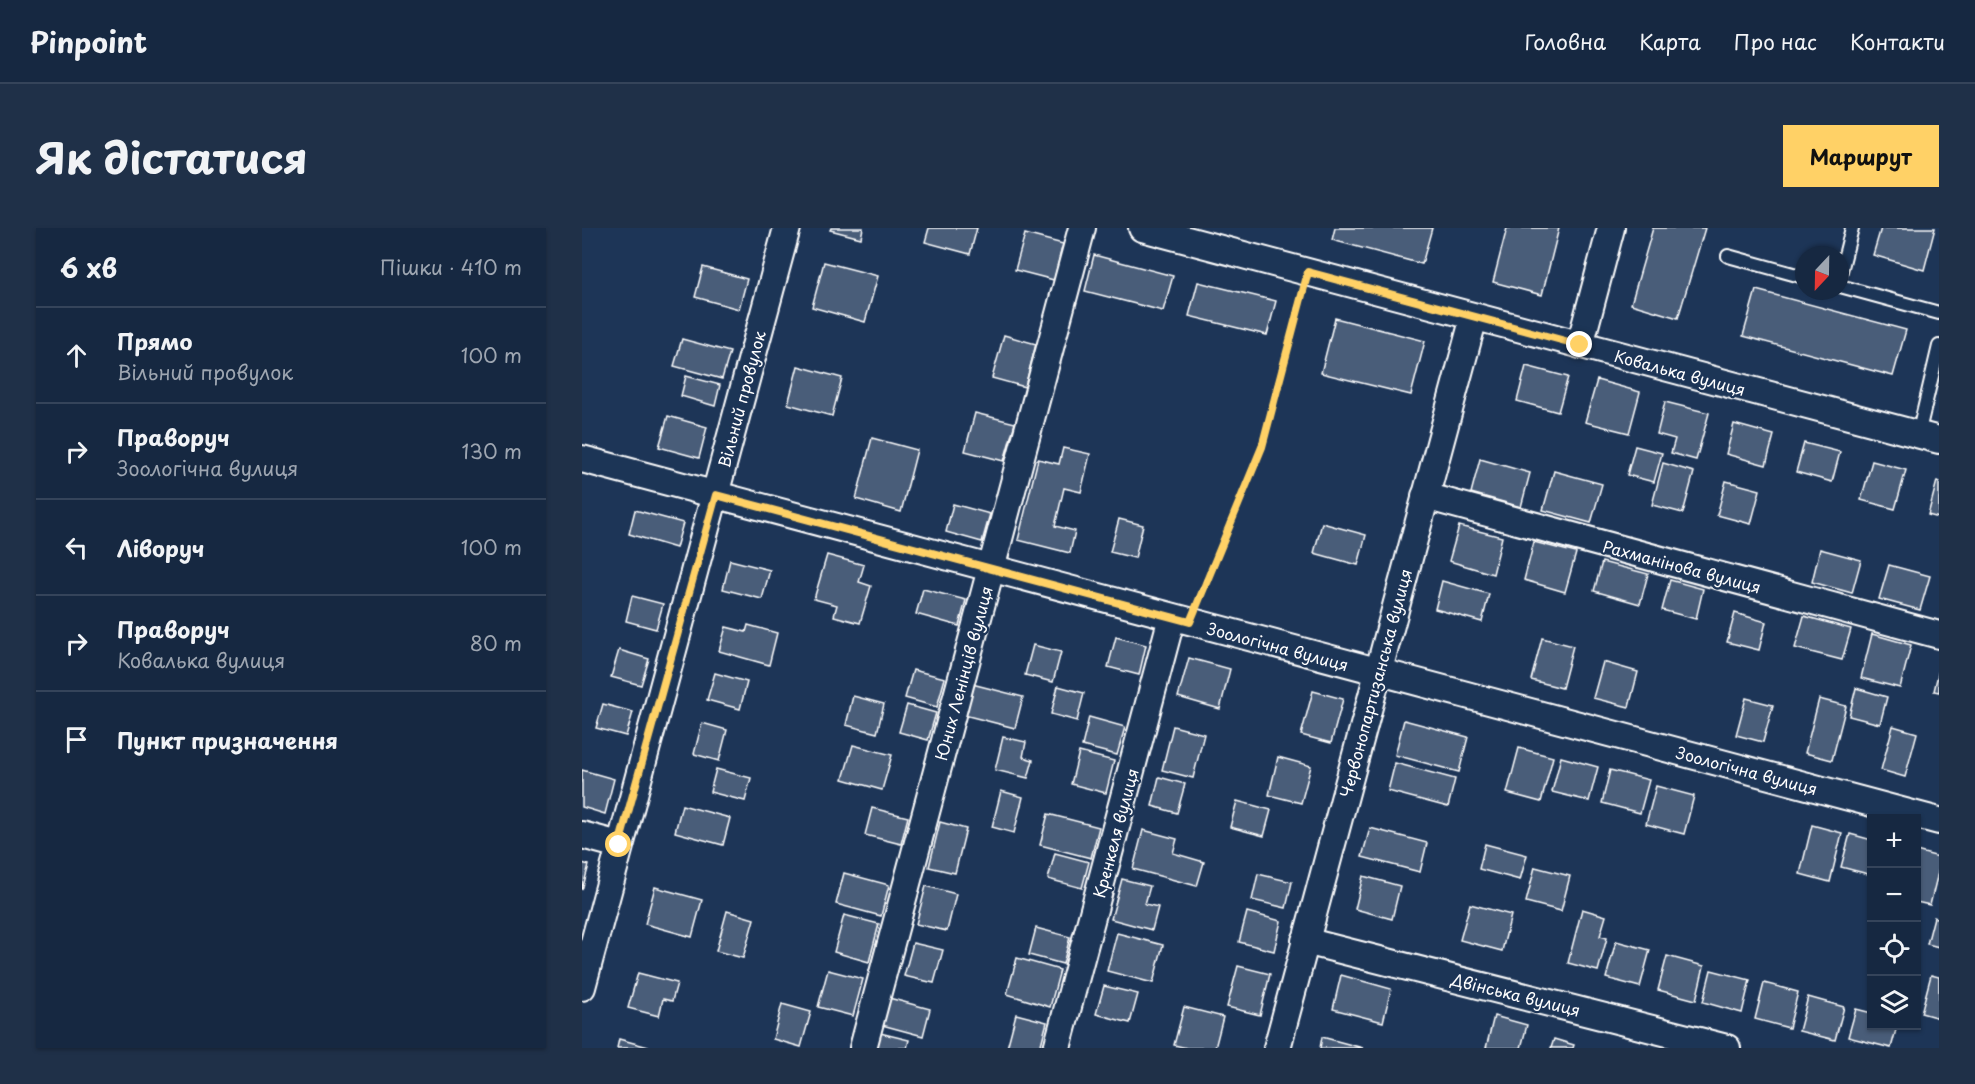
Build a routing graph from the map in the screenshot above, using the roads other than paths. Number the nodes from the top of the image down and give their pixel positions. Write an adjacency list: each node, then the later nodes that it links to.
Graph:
1 (787, 228): 16 (street, Вільний провулок)
2 (1082, 228): 18 (street, Юних Ленінців вулиця)
3 (1142, 228): 11 (street, Ковалька вулиця)
4 (1611, 228): 12 (street)
5 (1852, 228): 6 (lane)
6 (1847, 246)
7 (1728, 256): 8 (lane)
8 (1795, 275)
9 (1849, 288): 10 (lane)
10 (1939, 313)
11 (1474, 317): 12 (street, Ковалька вулиця); 17 (street, Червонопартизанська вулиця)
12 (1580, 345): 14 (street, Ковалька вулиця)
13 (1939, 346): 14 (lane)
14 (1929, 438)
15 (582, 459): 16 (street, Зоологічна вулиця)
16 (716, 495): 18 (street, Зоологічна вулиця); 24 (street, Вільний провулок)
17 (1425, 496): 20 (street, Рахманінова вулиця); 21 (street, Червонопартизанська вулиця)
18 (991, 569): 19 (street, Зоологічна вулиця); 27 (street, Юних Ленінців вулиця)
19 (1181, 620): 21 (street, Зоологічна вулиця); 28 (street, Кренкеля вулиця)
20 (1939, 635)
21 (1378, 672): 22 (street, Зоологічна вулиця); 25 (street, Червонопартизанська вулиця)
22 (1939, 821)
23 (582, 835): 24 (street)
24 (619, 845): 26 (street, Вільний провулок)
25 (1305, 941): 29 (street, Червонопартизанська вулиця); 30 (street, Двінська вулиця)
26 (582, 987)
27 (863, 1048)
28 (1057, 1048)
29 (1276, 1048)
30 (1727, 1048)

